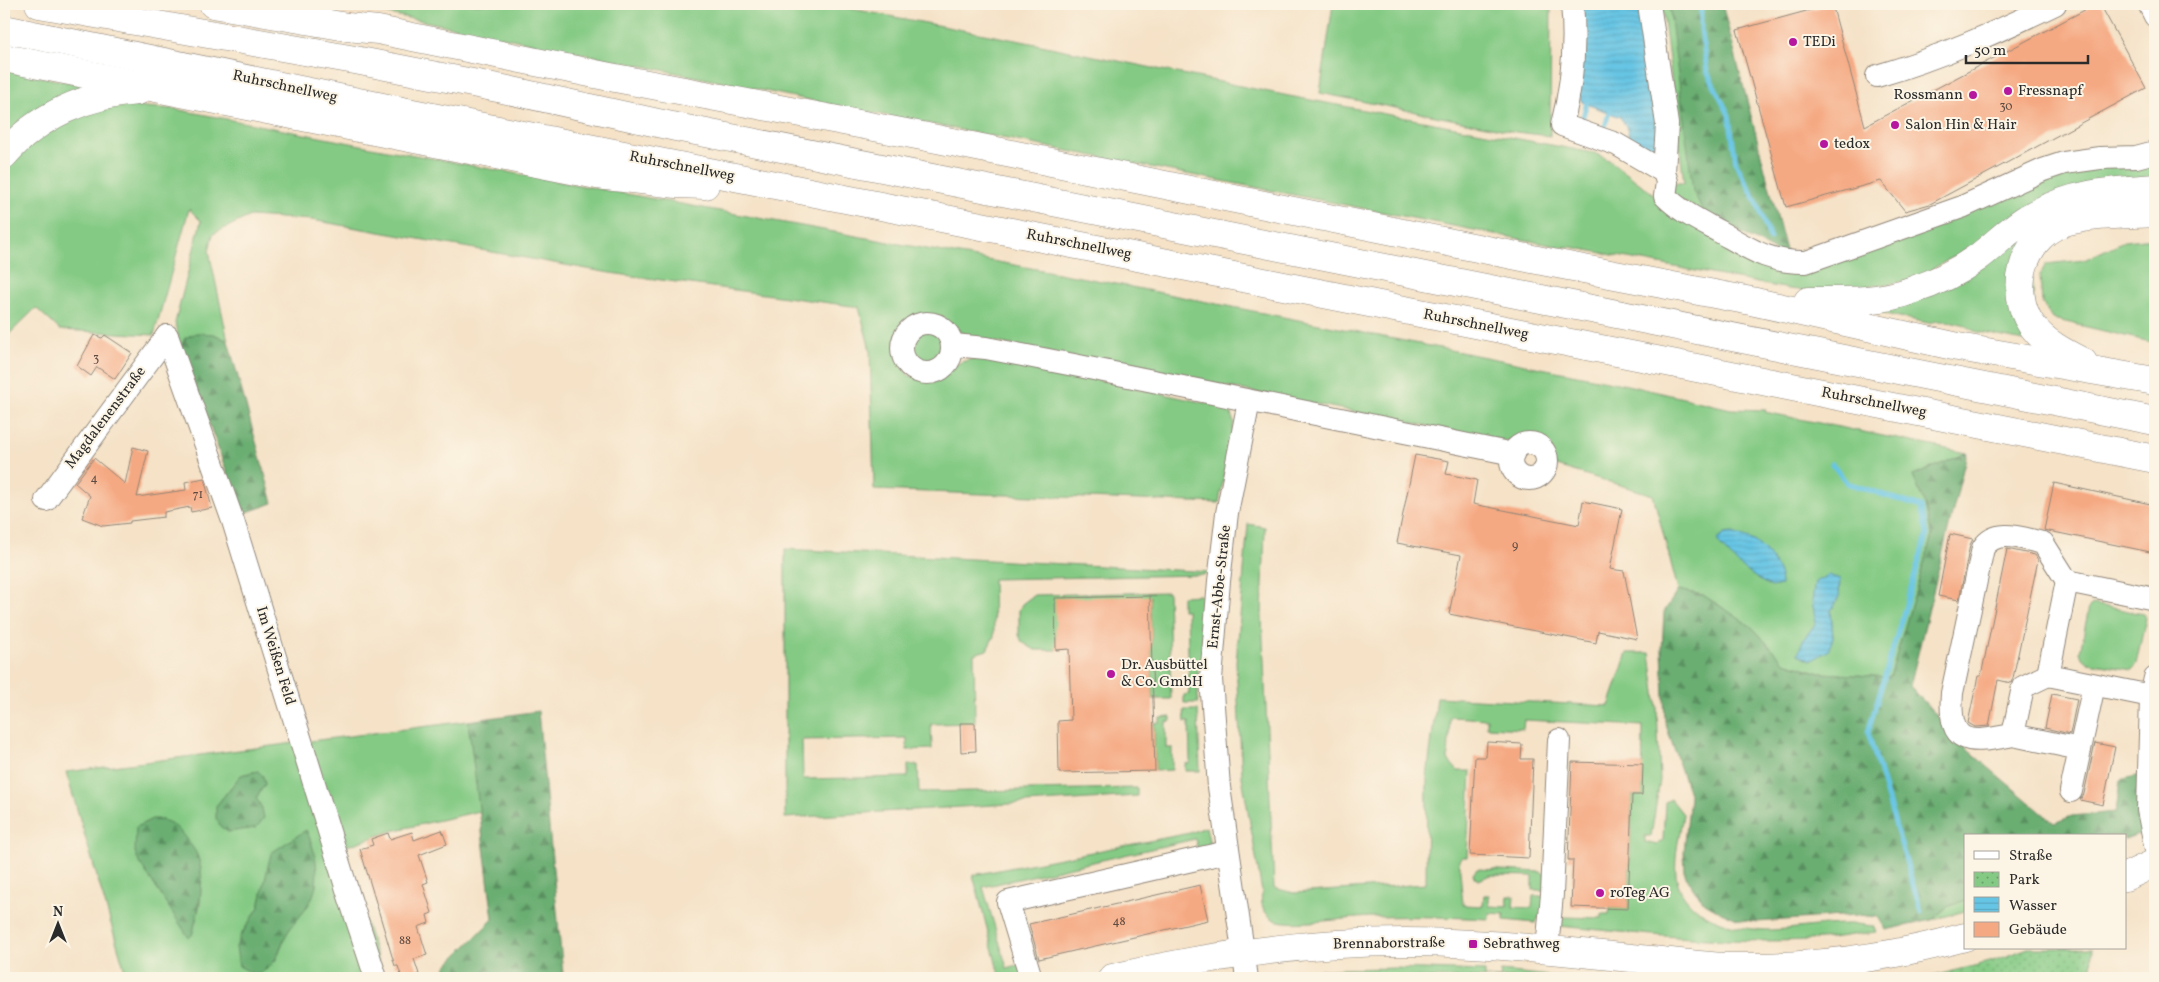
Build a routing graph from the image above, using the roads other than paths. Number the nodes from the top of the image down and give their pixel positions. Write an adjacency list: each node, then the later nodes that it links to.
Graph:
1 (39, 4): 26 (main road)
2 (213, 4): 10 (main road)
3 (294, 4): 10 (main road)
4 (1572, 4): 16 (street)
5 (1648, 4): 16 (street)
6 (2055, 4): 12 (street)
7 (2149, 4): 8 (street)
8 (2155, 16)
9 (4, 28): 18 (main road, Ruhrschnellweg)
10 (378, 30): 20 (main road)
11 (4, 58): 13 (main road)
12 (1877, 76)
13 (186, 94): 15 (main road); 18 (main road)
14 (2155, 152): 16 (street)
15 (4, 155)
16 (1664, 172)
17 (2155, 188): 20 (main road)
18 (795, 189): 28 (main road, Ruhrschnellweg)
19 (2155, 213): 23 (main road)
20 (1750, 300): 23 (main road)
21 (167, 336): 29 (street, Magdalenenstraße); 47 (street, Im Weißen Feld)
22 (953, 345): 25 (street)
23 (2110, 374): 24 (main road)
24 (2155, 382)
25 (1249, 401): 27 (street); 41 (street, Ernst-Abbe-Straße)
26 (2155, 421)
27 (1512, 454)
28 (2155, 460)
29 (46, 500)
30 (2067, 580): 31 (street); 32 (street); 35 (street)
31 (2155, 599)
32 (2048, 675): 33 (street); 35 (street)
33 (2094, 685): 34 (street); 38 (street)
34 (2153, 687): 37 (street)
35 (2013, 735): 38 (street)
36 (1559, 740): 45 (street)
37 (2152, 747): 40 (street)
38 (2080, 749): 39 (street)
39 (2071, 791)
40 (2155, 845)
41 (1227, 852): 46 (street, Ernst-Abbe-Straße); 48 (street)
42 (2155, 863): 43 (main road)
43 (2126, 877)
44 (1964, 936): 45 (main road, Brennaborstraße)
45 (1547, 950): 46 (main road, Brennaborstraße)
46 (1245, 966): 49 (main road, Brennaborstraße)
47 (376, 978)
48 (1032, 978)
49 (1112, 978)

